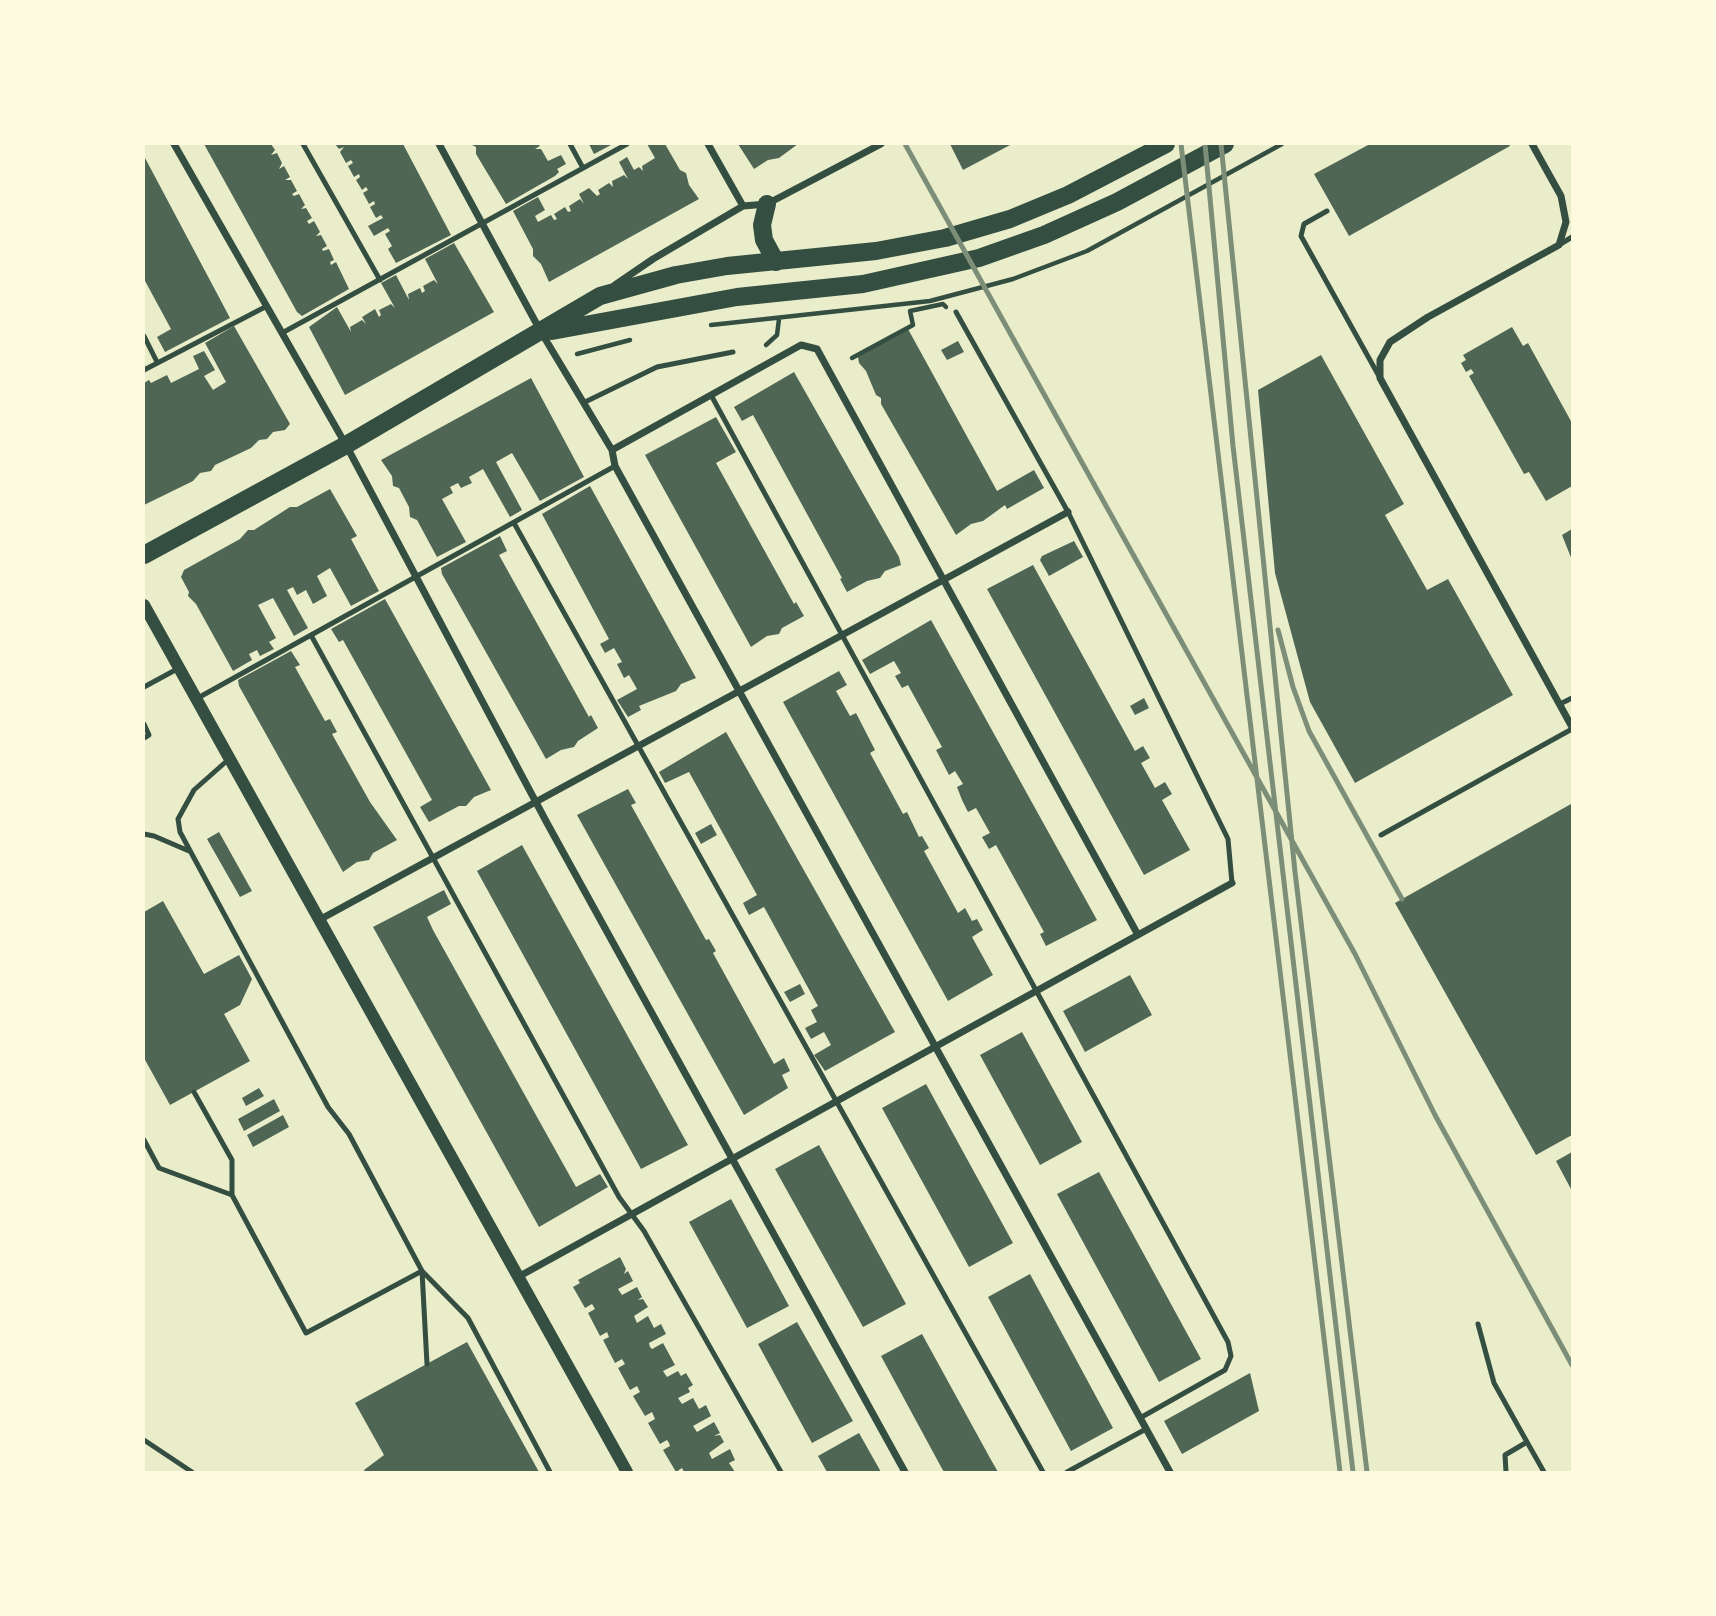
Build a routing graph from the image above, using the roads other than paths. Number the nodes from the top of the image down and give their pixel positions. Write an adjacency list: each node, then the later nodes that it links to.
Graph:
1 (174, 144): 22 (street)
2 (303, 144): 20 (lane)
3 (439, 144): 16 (street)
4 (570, 144): 12 (lane)
5 (627, 144): 12 (lane)
6 (708, 144): 14 (street)
7 (881, 144): 11 (street)
8 (1166, 144): 19 (main road)
9 (1225, 144): 24 (main road)
10 (1532, 144): 18 (street)
11 (866, 147): 13 (street)
12 (583, 168): 16 (lane)
13 (767, 204): 14 (street); 19 (main road)
14 (743, 206): 21 (street)
15 (1328, 211): 30 (lane)
16 (482, 223): 20 (lane); 24 (street)
17 (1573, 237): 18 (lane)
18 (1559, 245): 30 (street)
19 (776, 262): 21 (main road)
20 (380, 279): 25 (lane)
21 (600, 296): 24 (main road)
22 (267, 306): 25 (street); 28 (lane)
23 (956, 312): 36 (lane)
24 (541, 332): 32 (street); 33 (main road)
25 (282, 333): 33 (street)
26 (144, 336): 28 (lane)
27 (733, 352): 32 (lane)
28 (157, 362): 29 (lane)
29 (144, 370)
30 (1380, 378): 49 (street)
31 (711, 395): 34 (street); 40 (street); 42 (lane)
32 (583, 403): 34 (street)
33 (346, 445): 38 (main road); 39 (street)
34 (612, 450): 35 (street)
35 (615, 466): 37 (lane); 46 (street)
36 (1068, 512): 40 (street); 60 (lane)
37 (514, 523): 39 (lane); 53 (lane)
38 (144, 555)
39 (418, 576): 43 (lane); 55 (street)
40 (945, 579): 42 (street); 62 (street)
41 (144, 605): 44 (street)
42 (841, 635): 46 (street); 63 (lane)
43 (312, 637): 48 (lane); 59 (lane)
44 (179, 668): 45 (lane); 48 (street)
45 (144, 687)
46 (741, 690): 53 (street); 64 (street)
47 (1573, 698): 49 (lane)
48 (196, 699): 54 (street)
49 (1560, 704): 51 (street)
50 (144, 724): 52 (lane)
51 (1573, 728): 57 (lane)
52 (144, 738)
53 (636, 747): 55 (street); 66 (lane)
54 (229, 759): 58 (lane); 61 (street)
55 (536, 802): 59 (street); 68 (street)
56 (144, 834): 58 (lane)
57 (1381, 835)
58 (191, 852): 71 (lane)
59 (433, 857): 61 (street); 70 (lane)
60 (1232, 883): 62 (street)
61 (319, 920): 72 (street)
62 (1139, 935): 63 (street)
63 (1038, 990): 64 (street); 75 (lane)
64 (937, 1046): 66 (street); 75 (street)
65 (194, 1092): 69 (lane)
66 (836, 1102): 68 (street); 84 (lane)
67 (144, 1140): 69 (lane)
68 (732, 1159): 70 (street); 83 (street)
69 (232, 1195): 71 (lane)
70 (631, 1214): 72 (street); 82 (lane)
71 (422, 1271): 74 (lane); 80 (lane)
72 (518, 1277): 81 (street)
73 (1478, 1324): 78 (lane)
74 (427, 1364)
75 (1140, 1418): 76 (street)
76 (1146, 1429): 85 (lane); 86 (street)
77 (144, 1440): 79 (lane)
78 (1527, 1442): 87 (lane); 88 (lane)
79 (192, 1472)
80 (550, 1472)
81 (627, 1472)
82 (780, 1472)
83 (905, 1472)
84 (1043, 1472)
85 (1067, 1472)
86 (1170, 1472)
87 (1506, 1472)
88 (1544, 1472)

